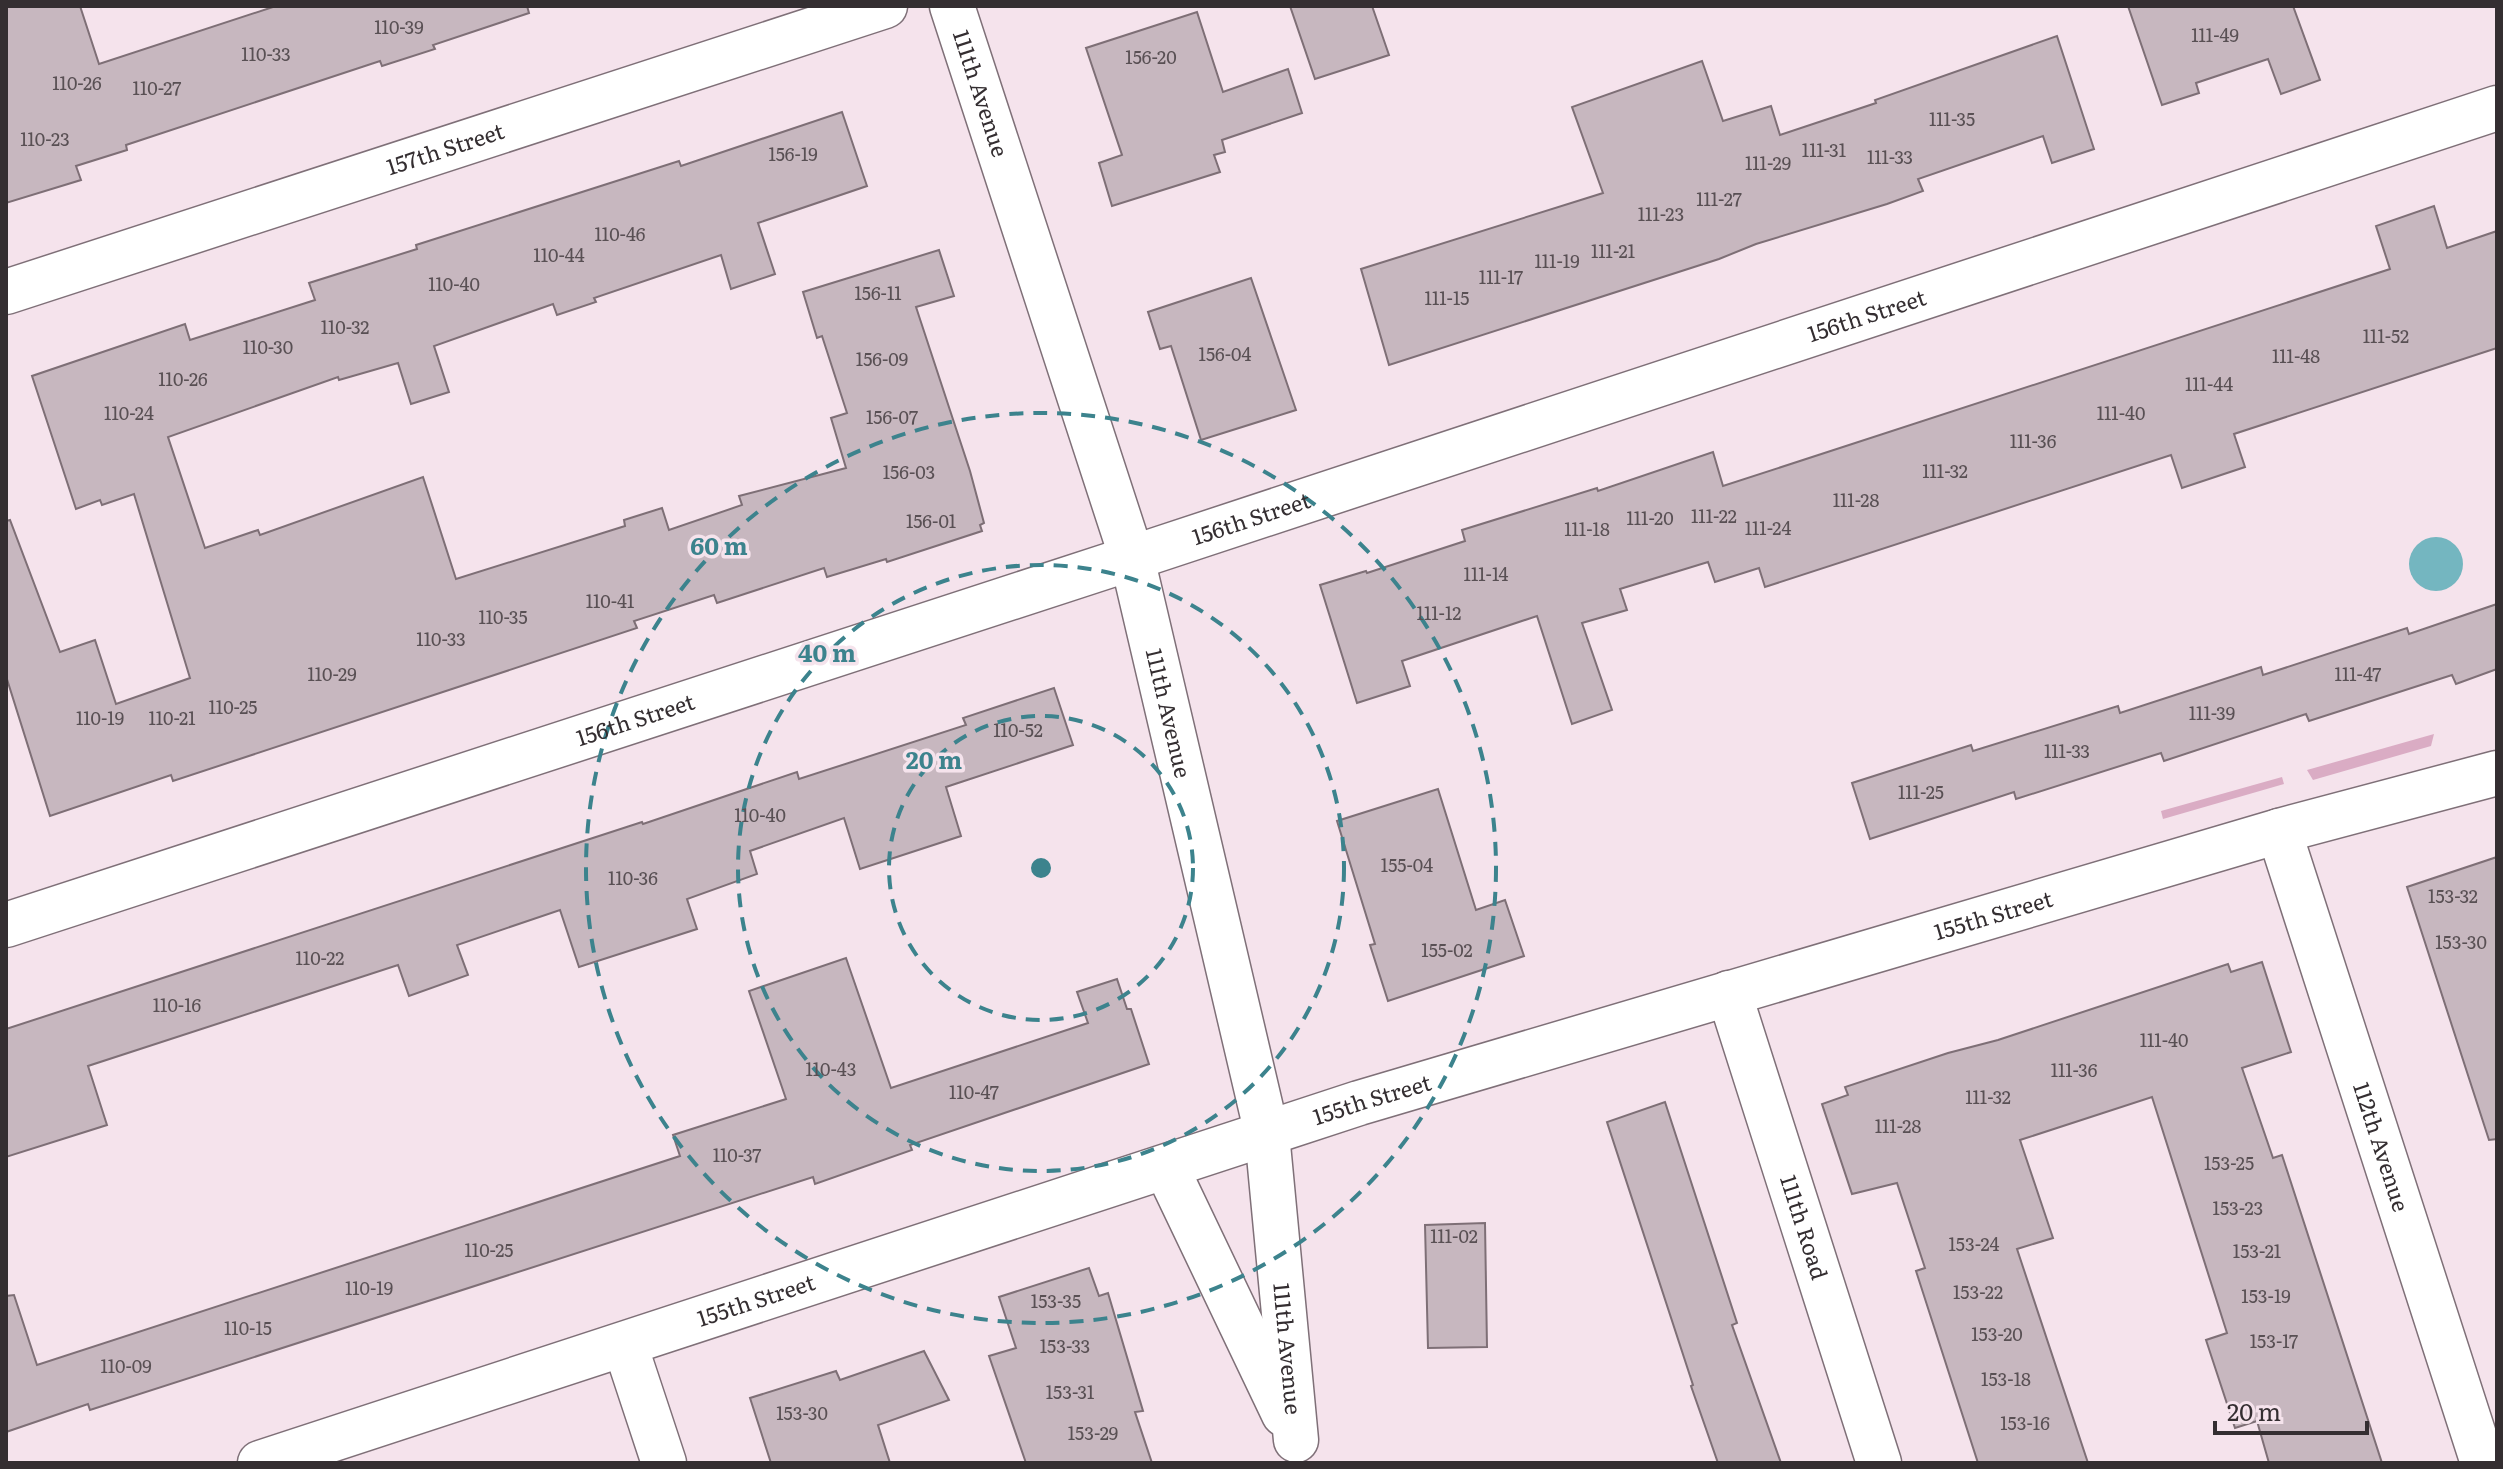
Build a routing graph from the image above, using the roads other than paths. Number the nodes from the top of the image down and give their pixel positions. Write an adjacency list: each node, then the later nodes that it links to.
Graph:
1 (885, 6): 4 (street, 157th Street)
2 (952, 6): 5 (street, 111th Avenue)
3 (2497, 108): 5 (street, 156th Street)
4 (6, 292)
5 (1132, 558): 8 (street, 156th Street); 10 (street, 111th Avenue)
6 (2497, 773): 7 (street, 155th Street)
7 (2279, 831): 9 (street, 155th Street); 17 (street, 112th Avenue)
8 (6, 925)
9 (1729, 993): 10 (street, 155th Street); 16 (street, 111th Road)
10 (1267, 1134): 11 (street, 155th Street); 13 (street, 111th Avenue)
11 (1166, 1167): 12 (street, 155th Street); 13 (street, 111th Avenue)
12 (625, 1345): 14 (street, 155th Street); 15 (street)
13 (1300, 1452)
14 (260, 1463)
15 (664, 1463)
16 (1879, 1463)
17 (2483, 1463)

